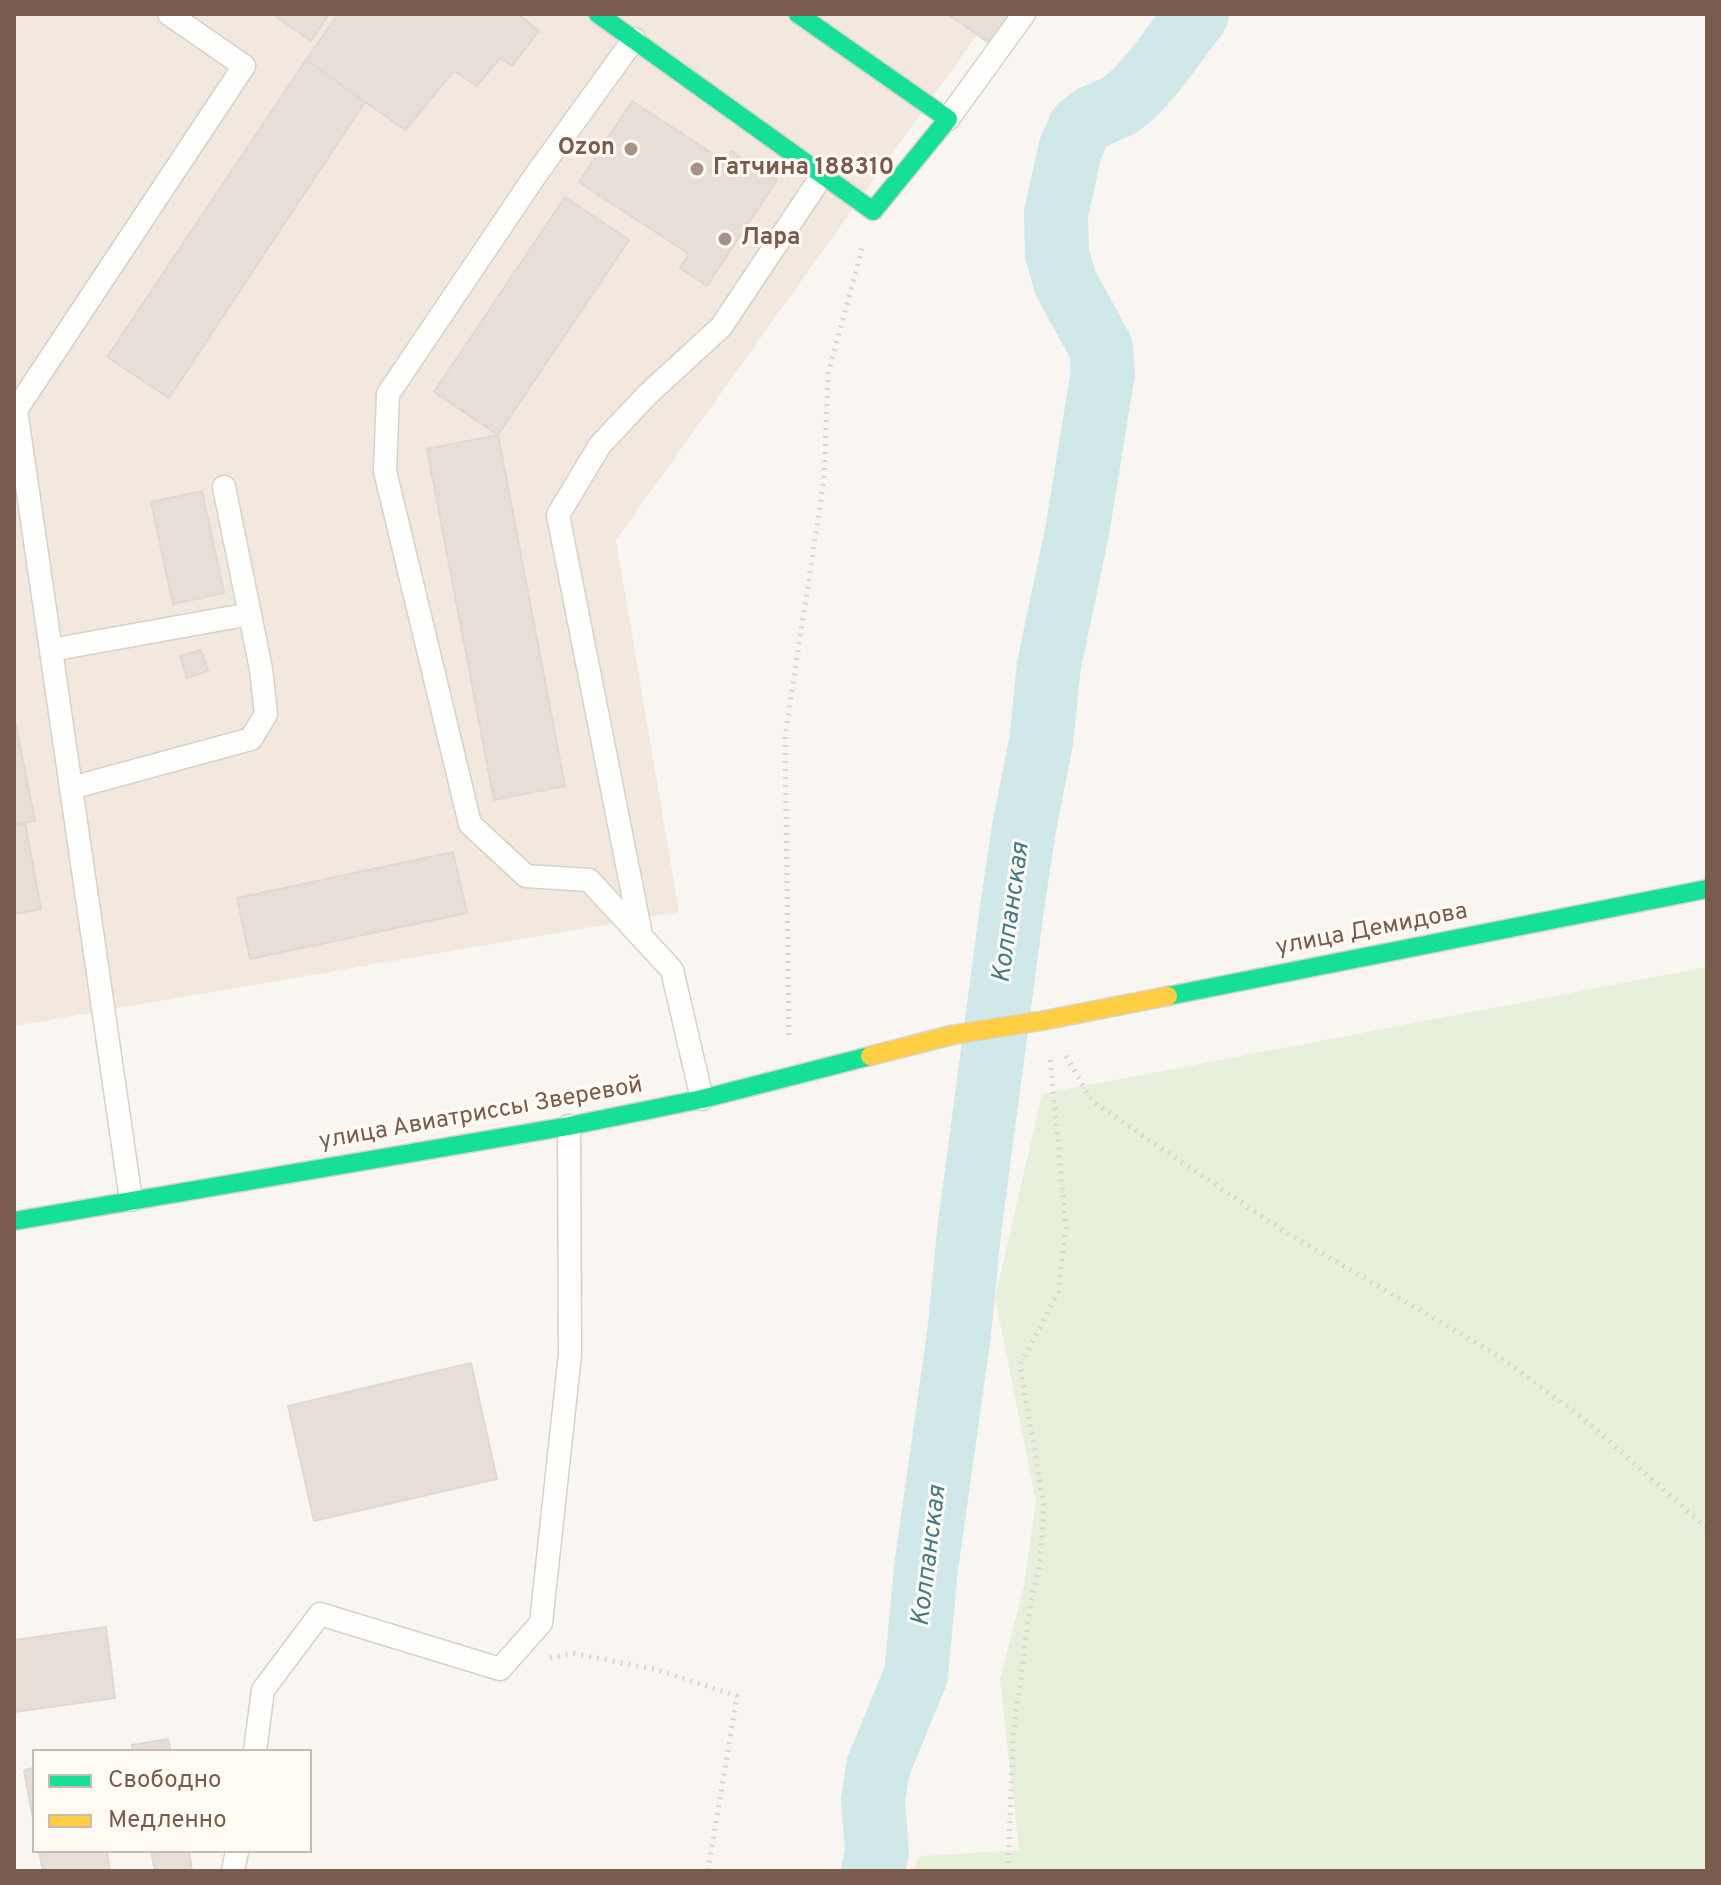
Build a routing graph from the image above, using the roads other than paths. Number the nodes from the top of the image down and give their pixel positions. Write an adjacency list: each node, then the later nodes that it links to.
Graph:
1 (169, 14): 10 (lane)
2 (798, 14): 6 (street)
3 (1024, 14): 6 (lane)
4 (602, 15): 5 (street)
5 (634, 39): 7 (street); 13 (lane)
6 (948, 119): 7 (street)
7 (823, 174): 13 (lane)
8 (224, 487): 9 (lane)
9 (250, 614): 10 (lane); 11 (lane)
10 (51, 650): 11 (lane)
11 (71, 788): 17 (lane)
12 (1707, 889): 14 (street, улица Демидова)
13 (641, 937): 15 (lane)
14 (952, 1035): 15 (street, улица Авиатриссы Зверевой)
15 (702, 1099): 16 (street, улица Авиатриссы Зверевой)
16 (569, 1126): 17 (street, улица Авиатриссы Зверевой); 19 (lane)
17 (131, 1200): 18 (street, улица Авиатриссы Зверевой)
18 (14, 1221)
19 (255, 1749)

